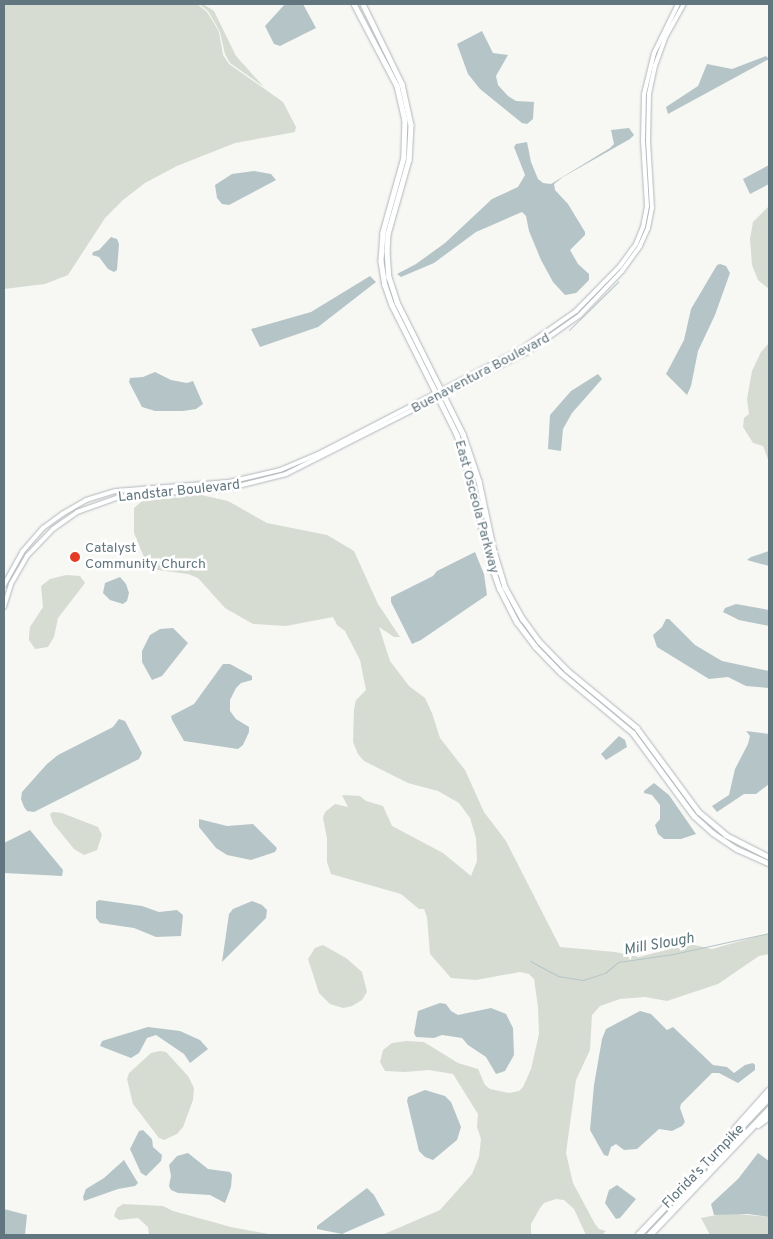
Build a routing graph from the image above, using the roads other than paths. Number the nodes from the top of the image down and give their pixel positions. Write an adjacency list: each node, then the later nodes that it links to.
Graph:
1 (354, 4): 5 (main road, East Osceola Parkway)
2 (363, 4): 6 (main road, East Osceola Parkway)
3 (678, 4): 7 (main road, Buenaventura Boulevard)
4 (684, 4): 8 (main road, Buenaventura Boulevard)
5 (381, 261): 6 (main road); 7 (main road, East Osceola Parkway)
6 (392, 287): 7 (main road, East Osceola Parkway)
7 (439, 390): 8 (main road, East Osceola Parkway); 9 (main road, East Osceola Parkway); 10 (main road, Buenaventura Boulevard)
8 (445, 395): 9 (main road, Buenaventura Boulevard); 14 (main road, East Osceola Parkway)
9 (439, 397): 10 (main road, Buenaventura Boulevard); 13 (main road, East Osceola Parkway)
10 (312, 460): 11 (main road, Landstar Boulevard); 12 (main road, Landstar Boulevard)
11 (4, 585)
12 (4, 607)
13 (580, 688): 14 (main road); 15 (main road, East Osceola Parkway)
14 (591, 690): 16 (main road, East Osceola Parkway)
15 (590, 696): 16 (main road); 18 (main road, East Osceola Parkway)
16 (601, 697): 17 (main road, East Osceola Parkway)
17 (769, 857)
18 (769, 863)
19 (769, 1091): 24 (highway)
20 (769, 1098): 24 (highway, Florida's Turnpike)
21 (769, 1110): 23 (highway, Florida's Turnpike)
22 (769, 1117): 23 (highway)
23 (748, 1132): 26 (highway, Florida's Turnpike)
24 (686, 1185): 25 (highway, Florida's Turnpike)
25 (639, 1235)
26 (650, 1235)

